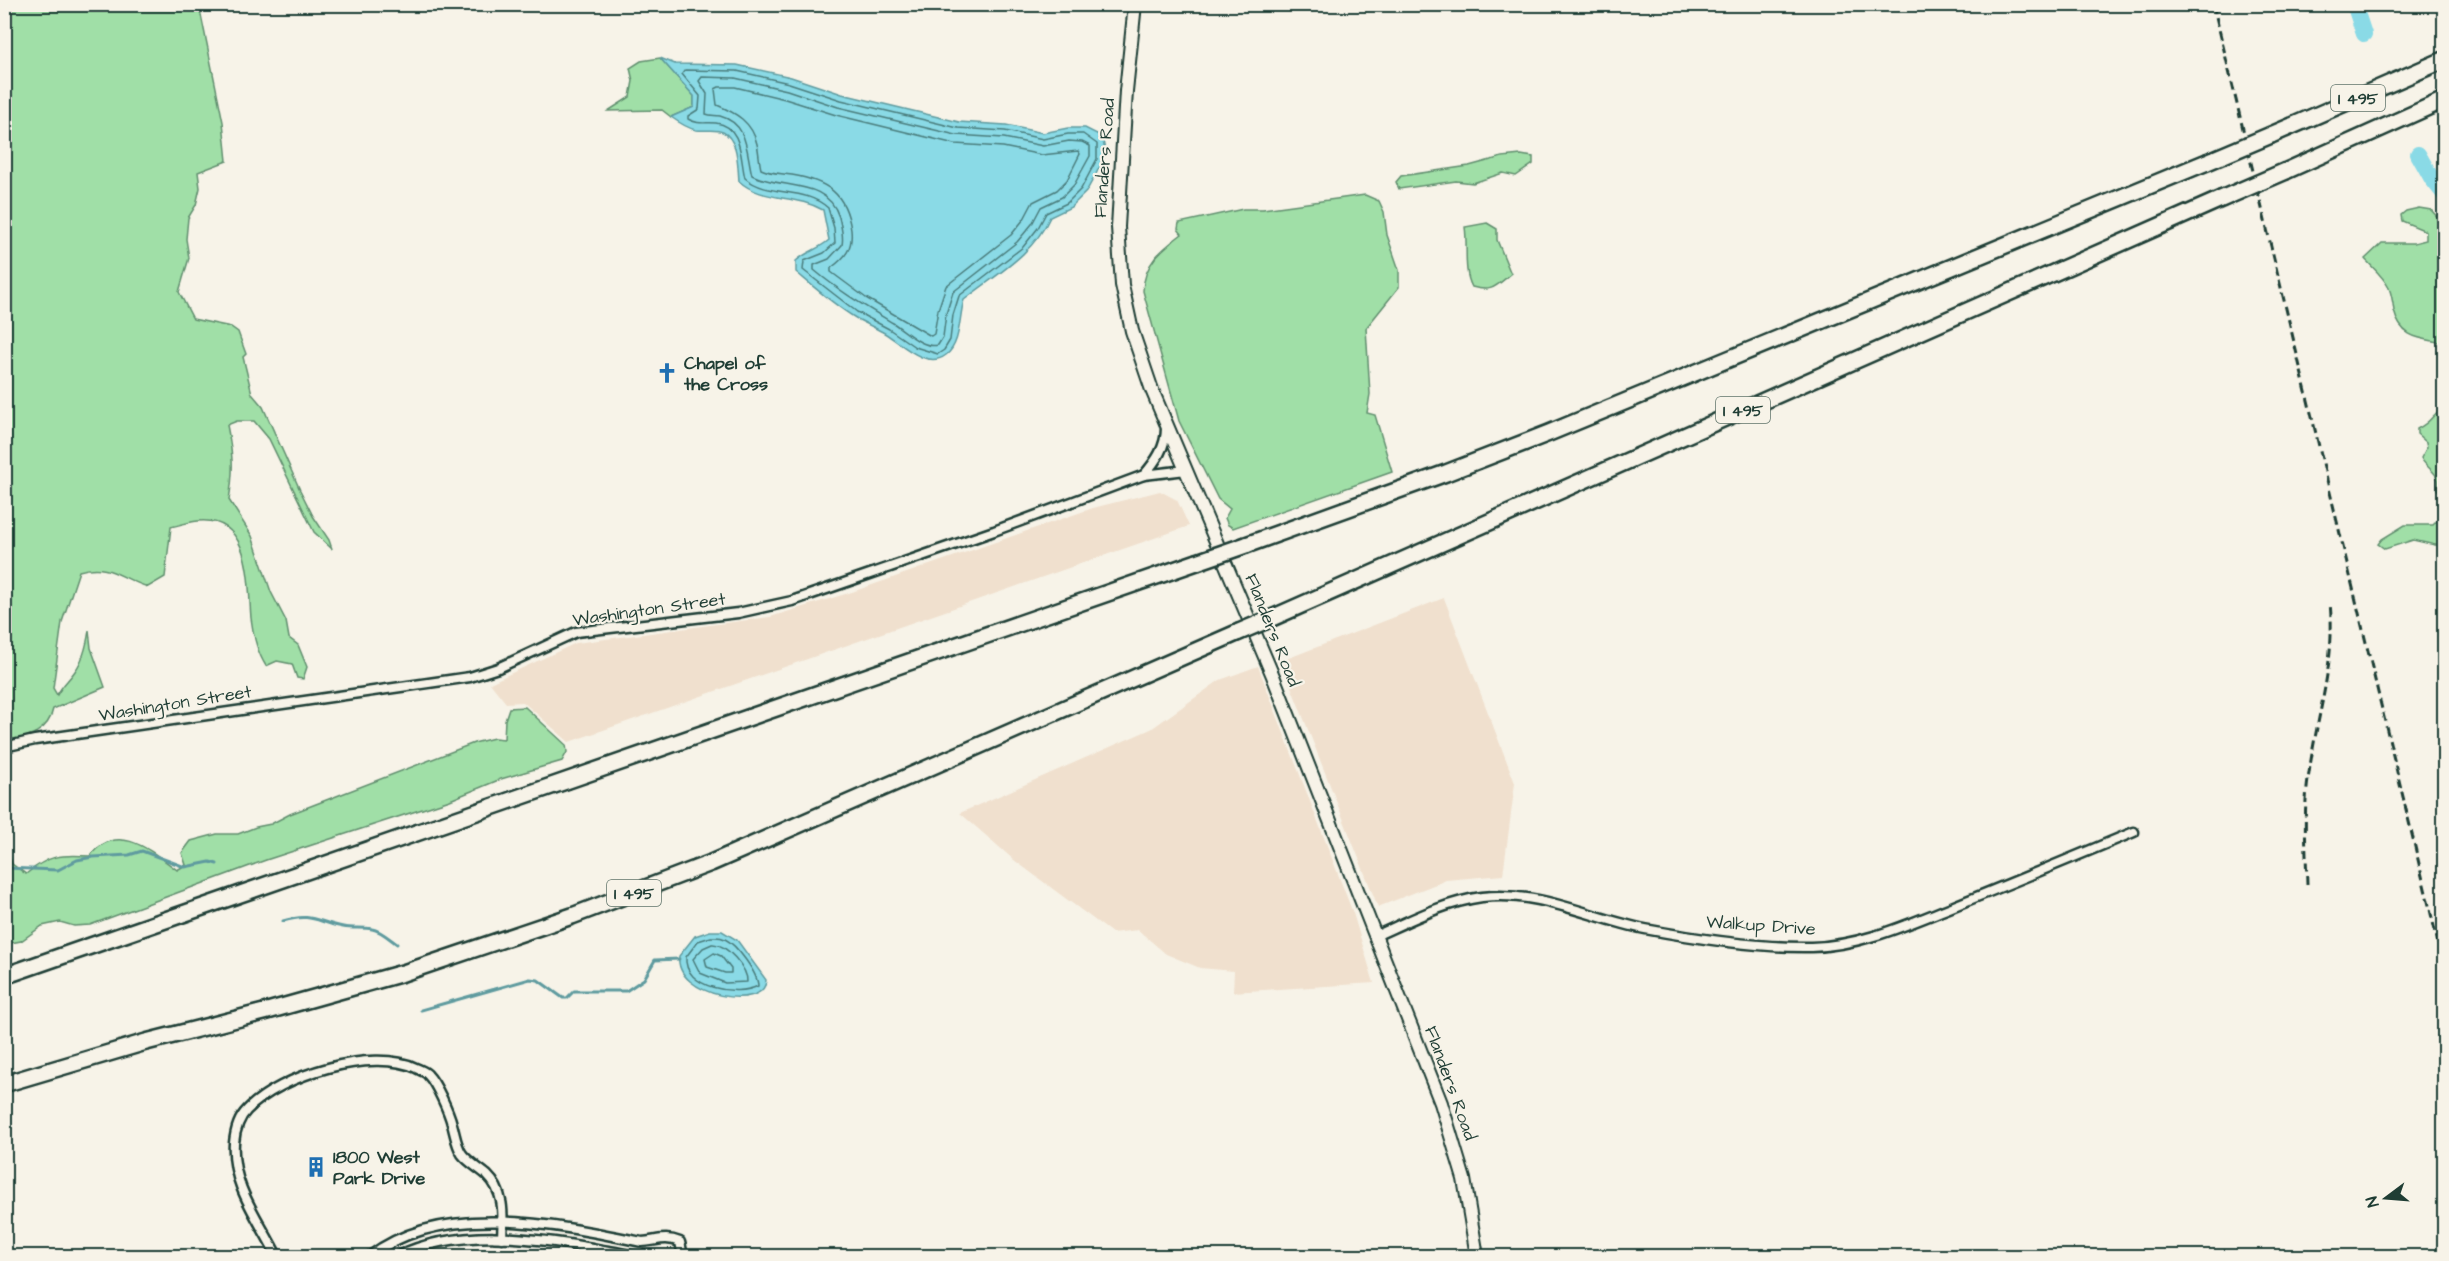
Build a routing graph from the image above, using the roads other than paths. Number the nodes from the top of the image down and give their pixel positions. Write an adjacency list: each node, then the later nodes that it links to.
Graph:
1 (1135, 4): 4 (main road, Flanders Road)
2 (2445, 60): 10 (highway, I 495, bridge)
3 (2445, 102): 11 (highway, I 495, bridge)
4 (1166, 425): 5 (main road, Flanders Road); 6 (street)
5 (1186, 470): 6 (street, Washington Street); 9 (main road, Flanders Road)
6 (1144, 475): 7 (street, Washington Street)
7 (4, 747)
8 (2134, 832): 9 (street, Walkup Drive)
9 (1376, 936): 19 (main road, Flanders Road)
10 (4, 974)
11 (4, 1084)
12 (503, 1223): 13 (street); 14 (street); 15 (street); 18 (street)
13 (502, 1239): 16 (street); 17 (street)
14 (277, 1257)
15 (370, 1257)
16 (399, 1257)
17 (633, 1257)
18 (683, 1257)
19 (1477, 1257)

